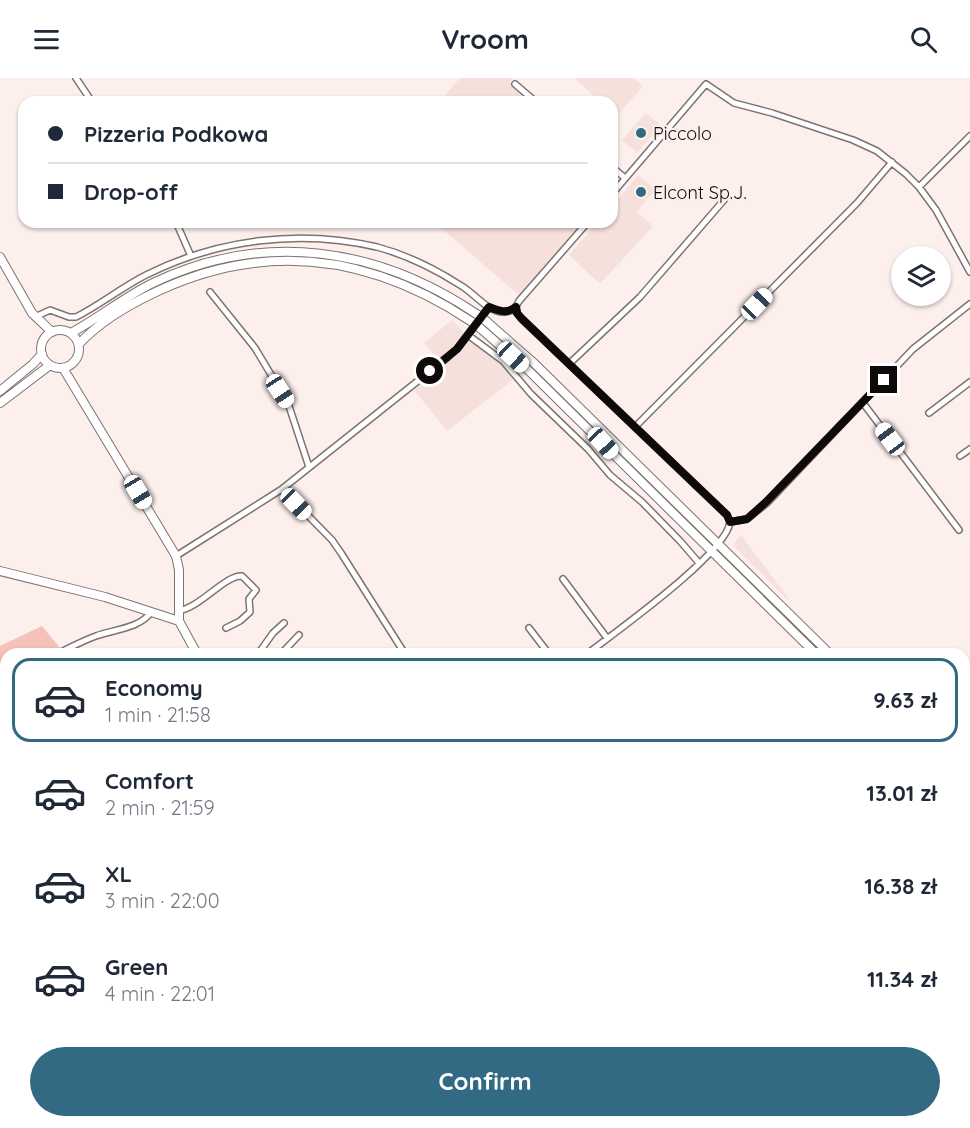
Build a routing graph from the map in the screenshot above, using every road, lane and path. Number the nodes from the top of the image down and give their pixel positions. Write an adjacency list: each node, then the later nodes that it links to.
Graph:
1 (76, 78): 3 (street)
2 (515, 84): 4 (street)
3 (88, 96)
4 (529, 96)
5 (970, 136): 10 (street)
6 (892, 162): 8 (street); 10 (street); 36 (street)
7 (618, 172): 8 (street)
8 (626, 178): 9 (street)
9 (618, 187)
10 (919, 187): 16 (street)
11 (724, 200): 28 (street)
12 (179, 228): 14 (street)
13 (583, 228): 20 (street)
14 (191, 256): 19 (street); 21 (street)
15 (0, 257): 21 (main road)
16 (970, 272)
17 (210, 292): 39 (street)
18 (970, 304): 34 (street)
19 (489, 307): 20 (street); 24 (street)
20 (516, 307): 28 (street)
21 (35, 317): 22 (main road); 25 (main road)
22 (52, 332): 23 (main road); 25 (main road)
23 (71, 333): 26 (main road); 43 (main road, bridge)
24 (468, 335): 39 (street); 46 (street)
25 (45, 338): 27 (main road)
26 (79, 344): 30 (main road); 44 (main road, bridge)
27 (42, 354): 29 (main road); 32 (main road)
28 (569, 364): 36 (street)
29 (50, 365): 30 (main road); 33 (main road)
30 (67, 367): 45 (main road)
31 (970, 382): 35 (street)
32 (0, 391)
33 (0, 403)
34 (863, 403): 41 (street); 42 (street)
35 (929, 413)
36 (635, 427): 41 (street)
37 (970, 449): 38 (street)
38 (960, 456)
39 (309, 466): 40 (street)
40 (282, 489): 45 (street); 61 (street)
41 (730, 522): 43 (street)
42 (959, 530)
43 (717, 544): 44 (street); 65 (main road)
44 (710, 551): 46 (street); 64 (main road)
45 (176, 556): 49 (main road)
46 (699, 563): 56 (street)
47 (0, 571): 50 (main road)
48 (563, 579): 56 (street)
49 (178, 611): 51 (main road); 53 (street)
50 (151, 612): 51 (main road); 57 (street)
51 (179, 621): 58 (main road)
52 (284, 623): 59 (street)
53 (226, 628)
54 (529, 628): 62 (street)
55 (299, 635): 60 (street)
56 (608, 638): 63 (street)
57 (70, 648)
58 (194, 648)
59 (262, 648)
60 (287, 648)
61 (401, 648)
62 (544, 648)
63 (595, 648)
64 (810, 648)
65 (824, 648)

